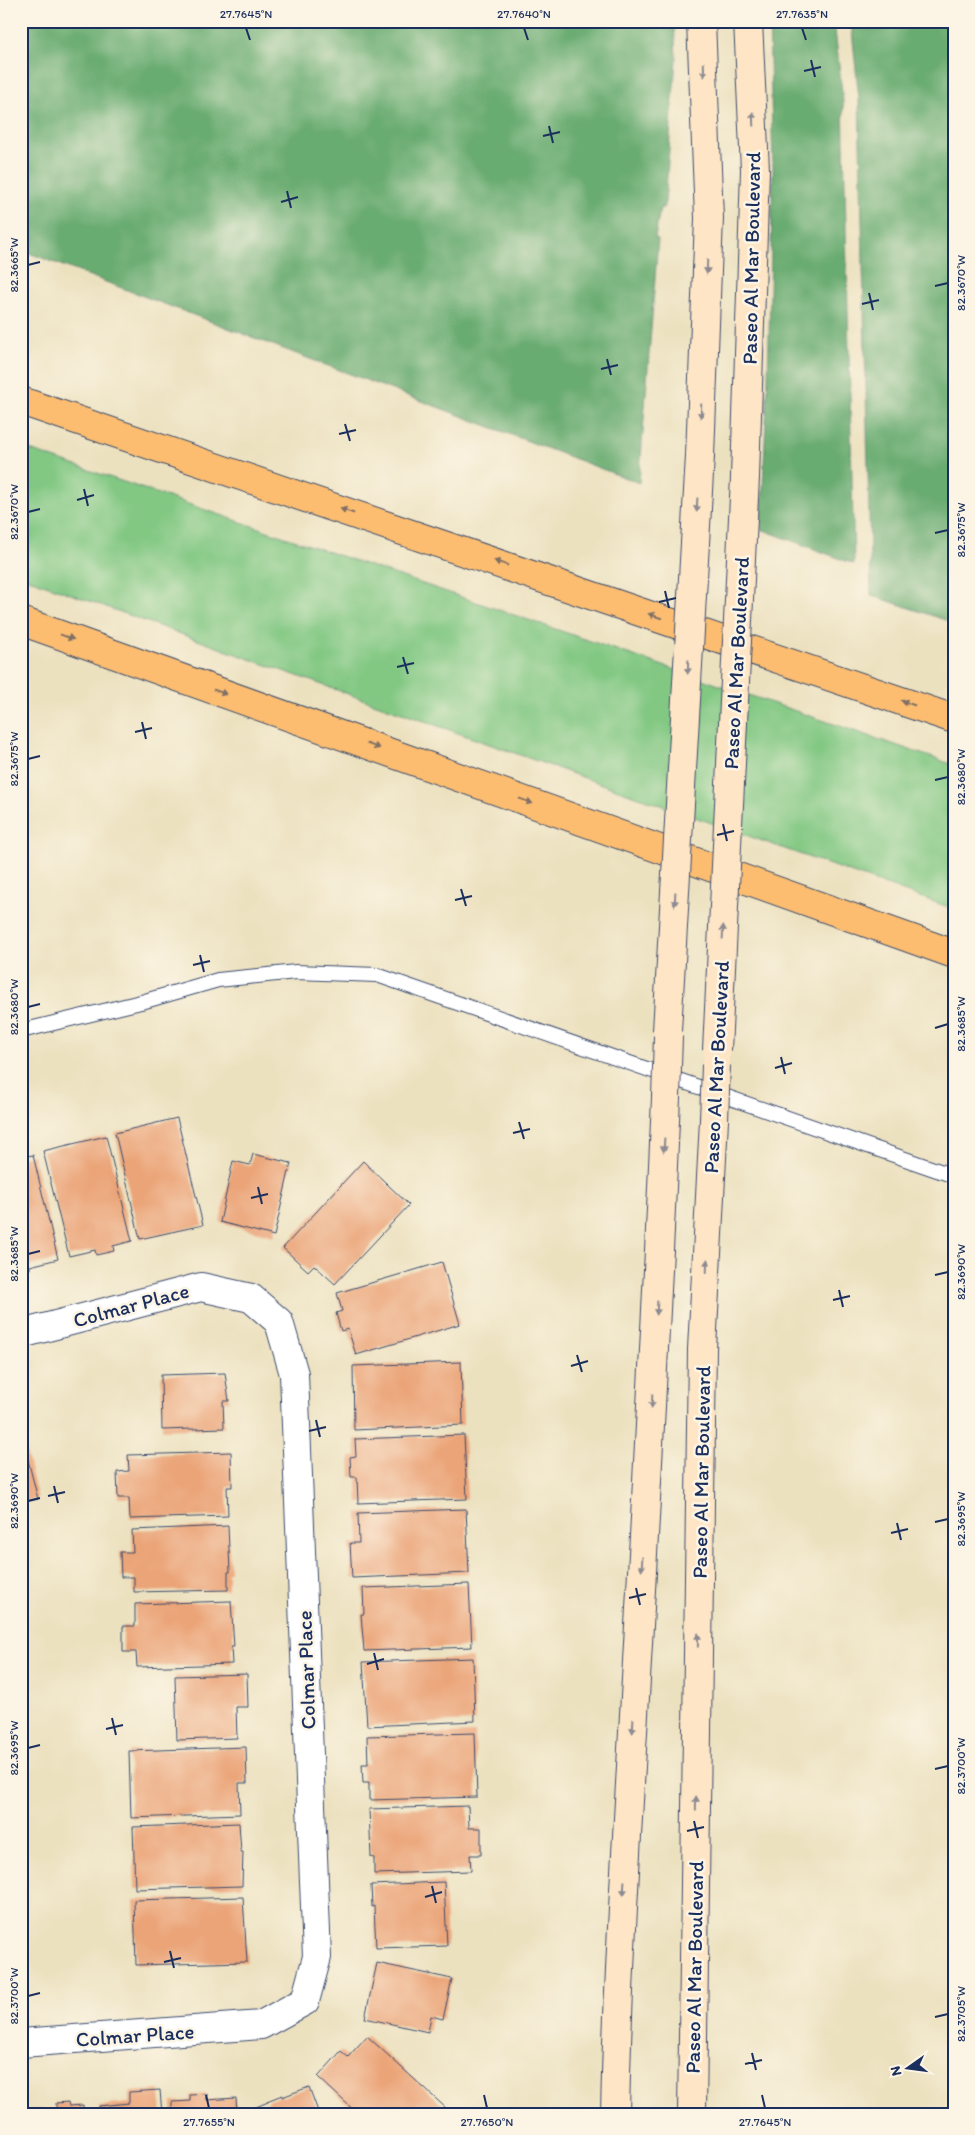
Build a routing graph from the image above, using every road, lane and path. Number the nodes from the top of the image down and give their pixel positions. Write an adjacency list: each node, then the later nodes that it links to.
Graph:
1 (701, 21): 11 (main road, Paseo Al Mar Boulevard, one-way to 11, bridge)
2 (748, 21): 12 (main road, Paseo Al Mar Boulevard, one-way to 2, bridge)
3 (21, 401): 5 (highway, one-way to 3)
4 (21, 621): 6 (highway, one-way to 6)
5 (954, 719)
6 (954, 954)
7 (21, 1031): 8 (lane)
8 (954, 1176)
9 (21, 1334): 10 (street, Colmar Place)
10 (21, 2043)
11 (615, 2114)
12 (692, 2114)

